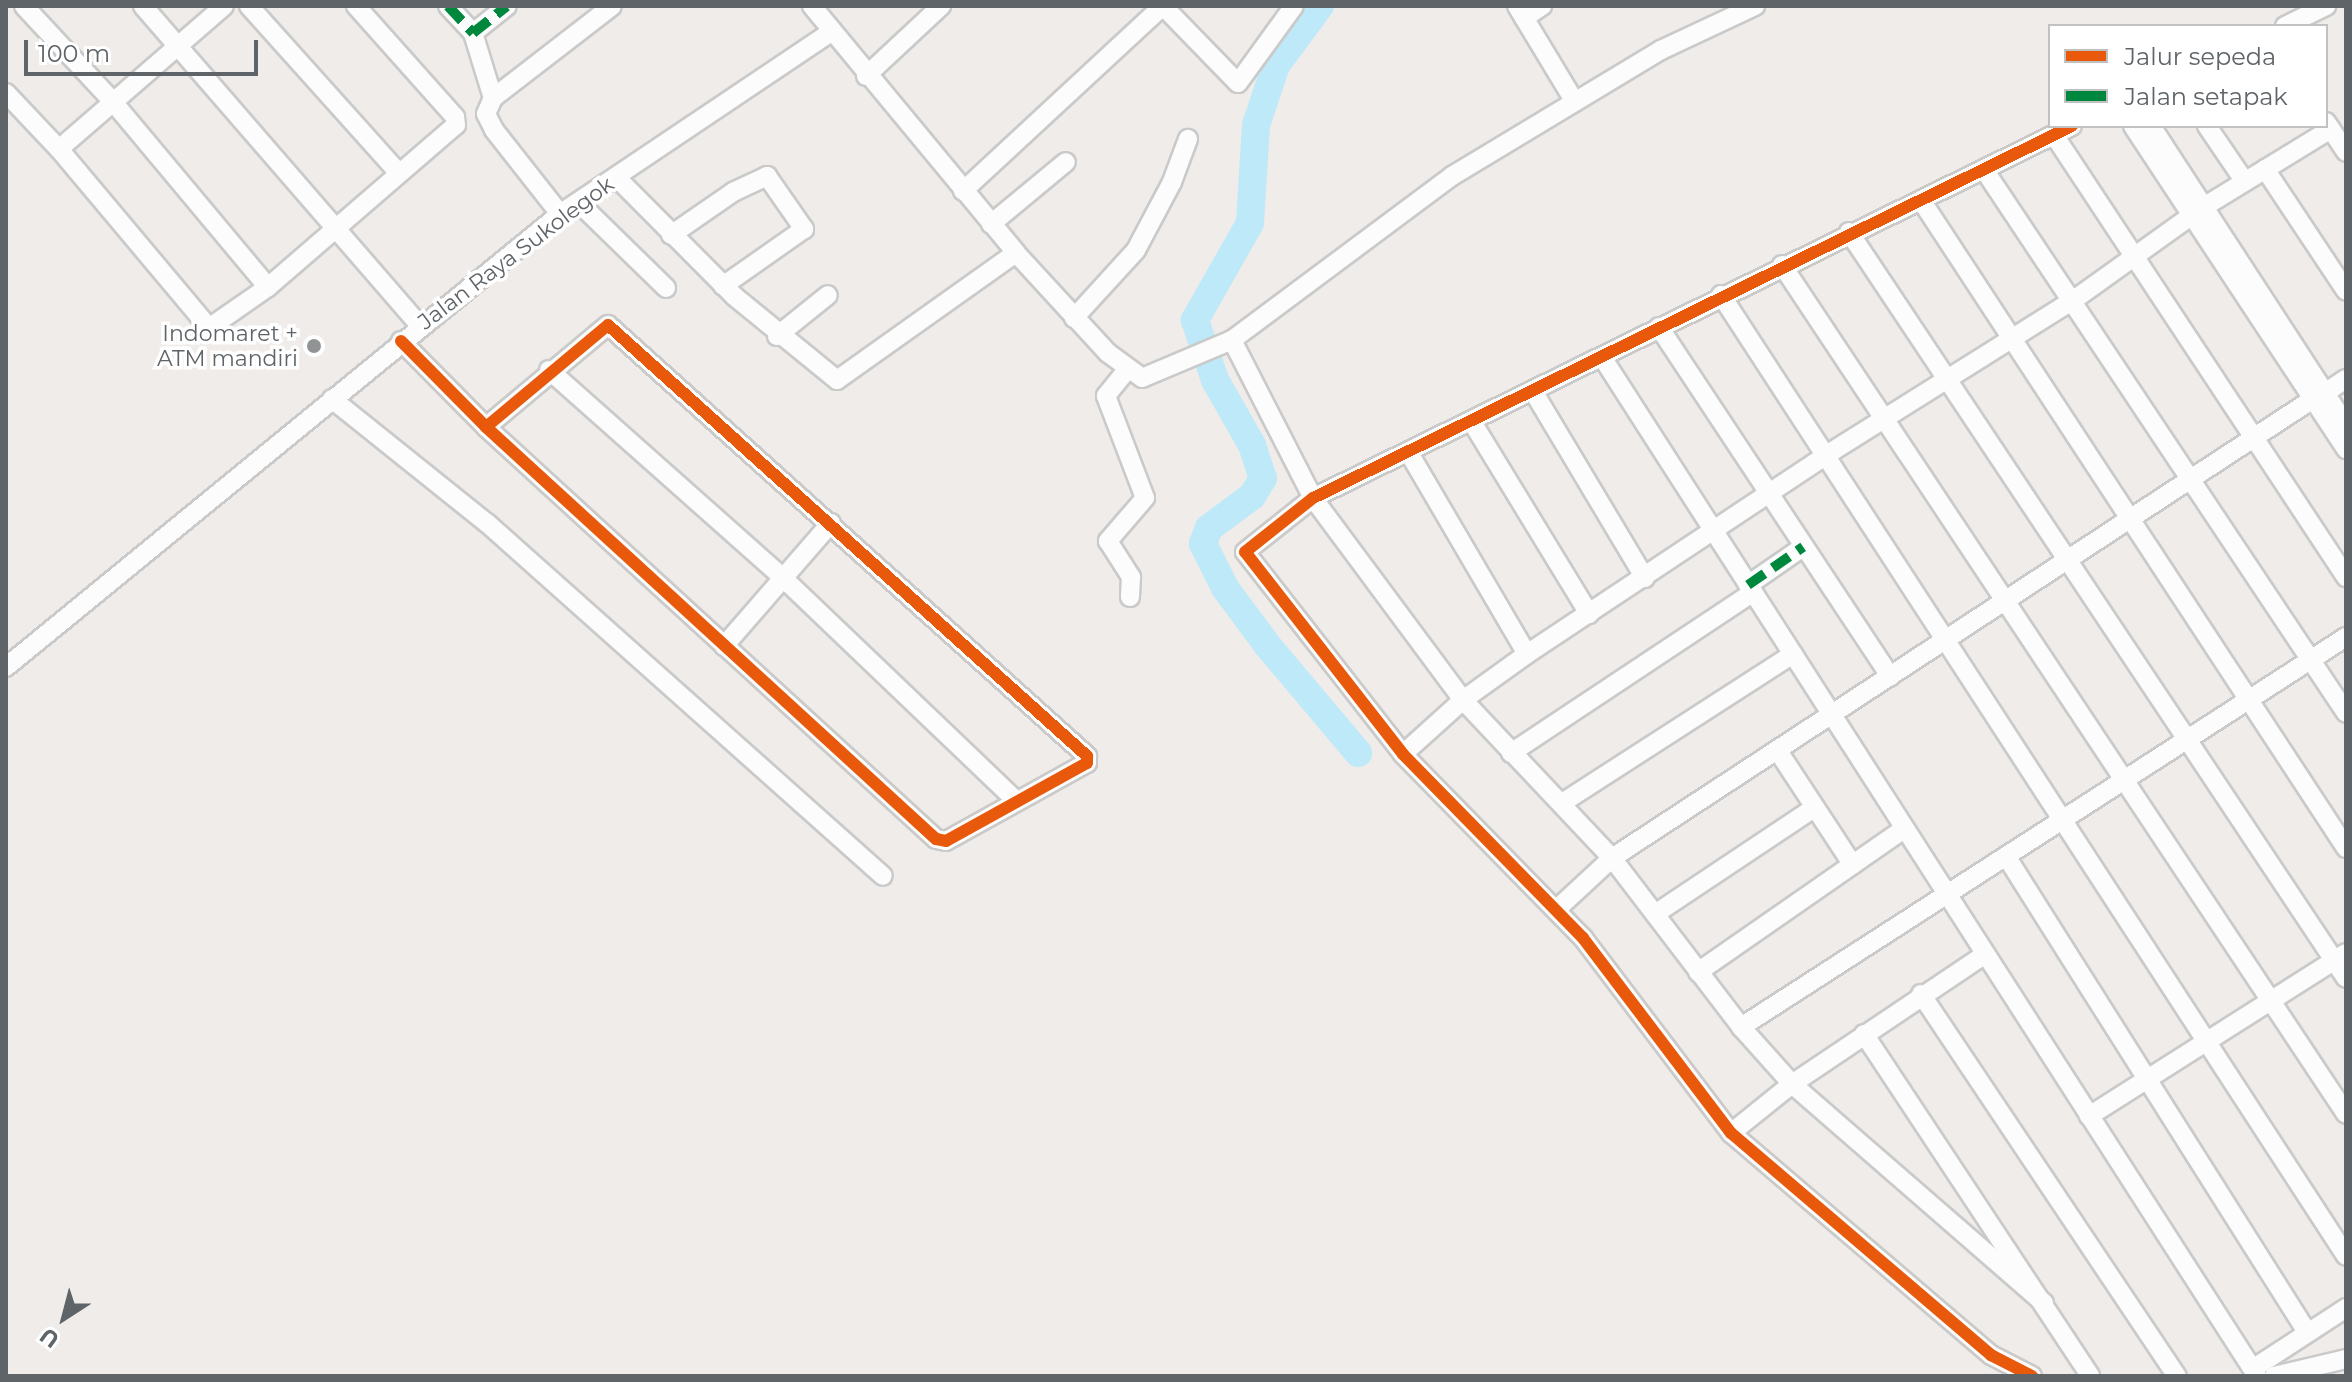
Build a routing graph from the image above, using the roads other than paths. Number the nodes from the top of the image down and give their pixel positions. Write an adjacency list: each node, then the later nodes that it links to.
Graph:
1 (24, 6): 25 (street)
2 (143, 6): 20 (street)
3 (224, 6): 20 (street)
4 (249, 6): 39 (street)
5 (356, 6): 39 (street)
6 (448, 6): 19 (street)
7 (507, 6): 19 (street)
8 (612, 6): 23 (street)
9 (812, 6): 18 (street)
10 (941, 6): 21 (street)
11 (1164, 6): 12 (street); 42 (street)
12 (1294, 6)
13 (1542, 6): 16 (street)
14 (1755, 6): 24 (street)
15 (2326, 6): 17 (street)
16 (1520, 12): 24 (street)
17 (2289, 24)
18 (831, 32): 21 (street); 40 (street, Jalan Raya Sukolegok)
19 (473, 33): 23 (street)
20 (179, 47): 25 (street); 48 (street)
21 (866, 76): 42 (street)
22 (6, 93): 34 (street)
23 (493, 98): 46 (street)
24 (1575, 102): 65 (street)
25 (114, 103): 34 (street); 55 (street)
26 (2329, 126): 35 (street)
27 (2068, 128): 32 (street)
28 (2134, 128): 45 (street)
29 (2152, 128): 45 (street)
30 (2208, 128): 41 (street)
31 (2326, 128): 37 (street)
32 (2054, 135): 38 (street); 52 (street)
33 (1188, 139): 61 (street)
34 (59, 149): 55 (street)
35 (2346, 152)
36 (1066, 162): 47 (street)
37 (2265, 169): 41 (street); 57 (street)
38 (1985, 171): 43 (street); 60 (street)
39 (399, 173): 48 (street)
40 (616, 177): 44 (street, Jalan Raya Sukolegok); 50 (street)
41 (2243, 179): 45 (street)
42 (963, 191): 47 (street)
43 (1921, 200): 49 (street); 66 (street)
44 (578, 202): 46 (street, Jalan Raya Sukolegok); 56 (street)
45 (2196, 212): 52 (street); 74 (street)
46 (560, 214): 62 (street, Jalan Raya Sukolegok)
47 (991, 224): 51 (street)
48 (337, 229): 55 (street); 62 (street)
49 (1849, 232): 53 (street); 71 (street)
50 (671, 235): 54 (street); 54 (street)
51 (1016, 253): 61 (street); 64 (street)
52 (2138, 257): 60 (street); 80 (street)
53 (1782, 265): 59 (street); 76 (street)
54 (723, 286): 64 (street)
55 (268, 287)
56 (666, 288)
57 (2346, 291)
58 (828, 295): 64 (street)
59 (1721, 295): 63 (street); 83 (street)
60 (2075, 299): 66 (street); 84 (street)
61 (1074, 318): 70 (street)
62 (420, 326): 67 (street, Jalan Raya Sukolegok)
63 (1659, 327): 68 (street); 85 (street)
64 (777, 336)
65 (1232, 340): 70 (street); 86 (street)
66 (2011, 340): 71 (street); 87 (street)
67 (401, 341): 75 (street, Jalan Raya Sukolegok); 79 (street)
68 (1602, 357): 73 (street); 89 (street)
69 (549, 370): 79 (street); 88 (street); 92 (street)
70 (1126, 371): 96 (street)
71 (1948, 377): 76 (street); 91 (street)
72 (2346, 379): 74 (street)
73 (1533, 391): 77 (street); 94 (street)
74 (2319, 396): 78 (street); 80 (street); 81 (street)
75 (332, 399): 105 (street, Jalan Raya Sukolegok); 125 (street)
76 (1885, 418): 83 (street); 97 (street)
77 (1472, 422): 82 (street); 98 (street)
78 (2346, 425)
79 (486, 427): 101 (street)
80 (2254, 437): 84 (street); 93 (street)
81 (2346, 449)
82 (1409, 453): 86 (street); 102 (street)
83 (1823, 457): 85 (street); 100 (street)
84 (2192, 479): 87 (street); 104 (street)
85 (1770, 493): 89 (street); 90 (street)
86 (1313, 498): 108 (street); 114 (street)
87 (2129, 520): 91 (street); 107 (street)
88 (831, 523): 92 (street); 116 (street)
89 (1713, 531): 94 (street); 95 (street)
90 (1803, 547): 95 (street); 106 (street)
91 (2070, 558): 97 (street); 111 (street)
92 (782, 577): 101 (street); 116 (street)
93 (2346, 577)
94 (1645, 578): 98 (street)
95 (1750, 588): 103 (street); 113 (street)
96 (1130, 597)
97 (2003, 598): 100 (street); 115 (street)
98 (1589, 614): 102 (street)
99 (2346, 637): 104 (street)
100 (1944, 639): 106 (street); 119 (street)
101 (724, 646): 116 (street)
102 (1527, 654): 108 (street)
103 (1793, 654): 110 (street); 117 (street)
104 (2312, 660): 107 (street); 109 (street)
105 (6, 667)
106 (1890, 676): 110 (street)
107 (2246, 699): 111 (street); 121 (street)
108 (1463, 700): 113 (street); 114 (street)
109 (2346, 713)
110 (1831, 714): 112 (street); 120 (street)
111 (2183, 739): 115 (street); 130 (street)
112 (1778, 751): 118 (street); 123 (street)
113 (1511, 753): 117 (street)
114 (1403, 754): 127 (street)
115 (2124, 780): 119 (street); 134 (street)
116 (1016, 801)
117 (1562, 803): 123 (street)
118 (1814, 808): 124 (street); 128 (street)
119 (2059, 820): 122 (street); 137 (street)
120 (1904, 829): 124 (street); 126 (street)
121 (2346, 848)
122 (2006, 856): 126 (street); 138 (street)
123 (1612, 858): 127 (street); 128 (street)
124 (1853, 865): 131 (street)
125 (883, 876)
126 (1943, 893): 129 (street); 135 (street)
127 (1557, 909): 142 (street)
128 (1655, 914): 131 (street)
129 (1984, 955): 133 (street); 141 (street)
130 (2340, 957): 132 (street); 134 (street)
131 (1698, 972): 135 (street)
132 (2346, 978)
133 (1921, 994): 136 (street); 151 (street)
134 (2271, 1000): 137 (street); 140 (street)
135 (1741, 1027): 139 (street)
136 (1864, 1034): 139 (street); 144 (street)
137 (2208, 1041): 138 (street); 143 (street)
138 (2150, 1078): 141 (street); 146 (street)
139 (1792, 1084): 142 (street); 144 (street)
140 (2346, 1114)
141 (2089, 1116): 148 (street)
142 (1731, 1133): 149 (street)
143 (2346, 1256)
144 (2044, 1303): 150 (street)
145 (2346, 1308): 146 (street)
146 (2307, 1332): 148 (street)
147 (2346, 1359): 152 (street)
148 (2256, 1372)
149 (2032, 1376)
150 (2090, 1376)
151 (2177, 1376)
152 (2274, 1376)

